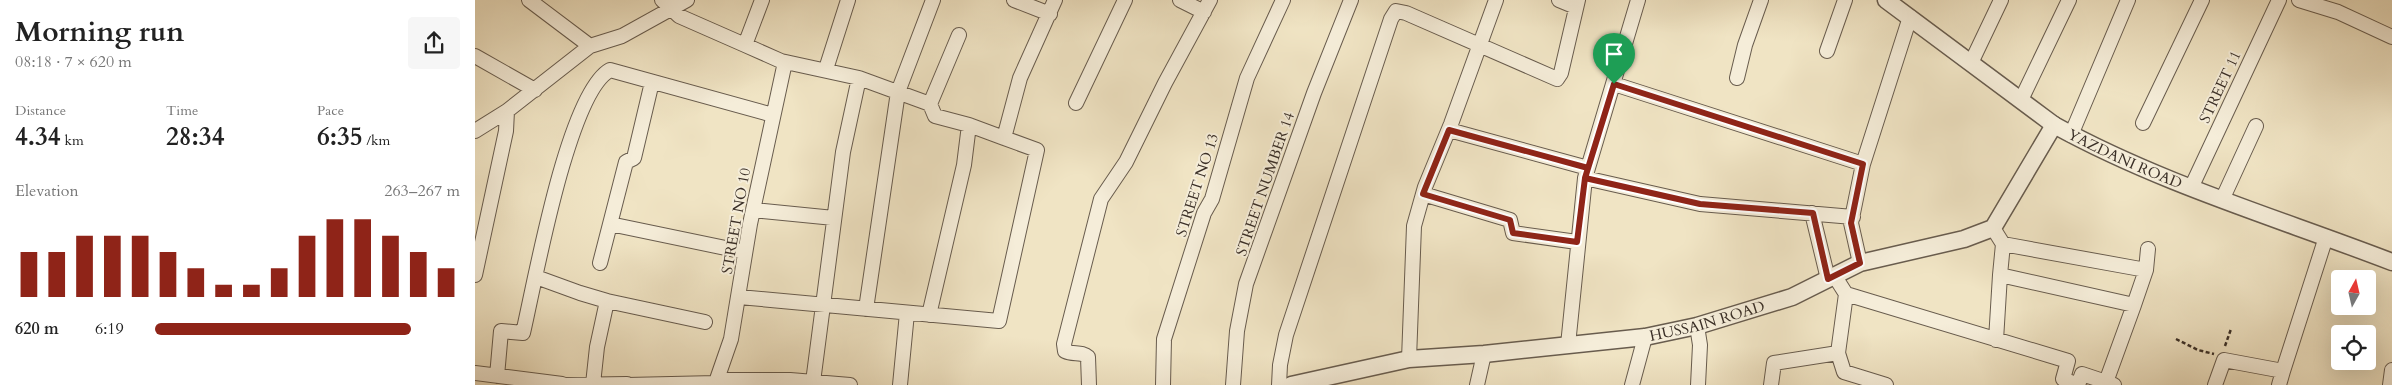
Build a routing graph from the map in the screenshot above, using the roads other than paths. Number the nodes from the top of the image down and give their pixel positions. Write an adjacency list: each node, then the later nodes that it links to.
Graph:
1 (529, 0): 32 (street)
2 (687, 0): 25 (street)
3 (762, 0): 31 (street)
4 (848, 0): 38 (street)
5 (933, 0): 44 (street)
6 (1015, 0): 27 (street)
7 (1055, 0): 27 (street)
8 (1125, 0): 46 (street)
9 (1180, 0): 26 (street)
10 (1283, 0): 112 (street, STREET NO 13)
11 (1351, 0): 113 (street, STREET NUMBER 14)
12 (1496, 0): 33 (street)
13 (1559, 0): 24 (street)
14 (1638, 0): 42 (street)
15 (1761, 0): 40 (street)
16 (1845, 0): 34 (street)
17 (1886, 0): 28 (street, YAZDANI ROAD)
18 (2001, 0): 37 (street)
19 (2069, 0): 45 (street)
20 (2128, 0): 56 (street)
21 (2202, 0): 50 (street)
22 (2279, 0): 60 (street, STREET 11)
23 (2299, 0): 30 (street)
24 (1577, 4): 33 (street)
25 (666, 5): 31 (street); 32 (street)
26 (1207, 6): 111 (street)
27 (1050, 14): 57 (street)
28 (1910, 17): 37 (street, YAZDANI ROAD); 58 (street)
29 (959, 35): 47 (street)
30 (2392, 37)
31 (745, 45): 36 (street)
32 (590, 46): 43 (street)
33 (1480, 46): 55 (street); 114 (street)
34 (1827, 51)
35 (475, 56): 43 (street)
36 (785, 62): 38 (street); 49 (street, STREET NO 10)
37 (1971, 63): 45 (street, YAZDANI ROAD)
38 (826, 69): 39 (street)
39 (859, 78): 44 (street); 66 (street)
40 (1737, 78)
41 (652, 82): 49 (street); 67 (street); 80 (street)
42 (1614, 84): 58 (street); 59 (street)
43 (535, 90): 48 (street)
44 (899, 92): 47 (street); 87 (street)
45 (2021, 100): 52 (street, YAZDANI ROAD)
46 (1076, 103)
47 (931, 104): 51 (street)
48 (507, 112): 54 (street); 78 (street)
49 (773, 114): 63 (street, STREET NO 10)
50 (2143, 123)
51 (969, 125): 57 (street); 89 (street)
52 (2054, 126): 56 (street, YAZDANI ROAD); 68 (street)
53 (2256, 126): 62 (street)
54 (476, 129)
55 (1449, 130): 59 (street); 61 (street)
56 (2071, 135): 60 (street, YAZDANI ROAD)
57 (1004, 138): 89 (street)
58 (1863, 164): 65 (street)
59 (1587, 173): 64 (street); 70 (street)
60 (2191, 188): 62 (street, YAZDANI ROAD)
61 (1423, 194): 70 (street); 97 (street)
62 (2222, 200): 69 (street, YAZDANI ROAD)
63 (753, 210): 66 (street); 73 (street, STREET NO 10)
64 (1813, 213): 65 (street); 81 (street)
65 (1853, 217): 76 (street)
66 (834, 218): 85 (street)
67 (610, 224): 73 (street); 75 (street)
68 (1993, 228): 71 (street); 76 (street, HUSSAIN ROAD)
69 (2326, 237): 74 (street, YAZDANI ROAD); 99 (street)
70 (1577, 242): 94 (street)
71 (2003, 244): 77 (street); 79 (street)
72 (2148, 249): 77 (street)
73 (745, 252): 83 (street, STREET NO 10)
74 (2392, 262)
75 (600, 263)
76 (1860, 263): 81 (street, HUSSAIN ROAD)
77 (2146, 270): 86 (street)
78 (475, 275)
79 (2000, 275): 86 (street); 93 (street)
80 (536, 277): 84 (street); 101 (street)
81 (1831, 277): 82 (street); 91 (street, HUSSAIN ROAD)
82 (1846, 294): 93 (street); 95 (street)
83 (739, 297): 85 (street); 106 (street, STREET NO 10)
84 (607, 301): 90 (street); 104 (street)
85 (824, 305): 87 (street); 103 (street)
86 (2134, 305): 107 (street)
87 (866, 309): 88 (street)
88 (907, 313): 89 (street); 110 (street)
89 (929, 315)
90 (705, 322)
91 (1697, 326): 92 (street, HUSSAIN ROAD); 118 (street)
92 (1645, 337): 94 (street, HUSSAIN ROAD); 117 (street)
93 (1996, 340): 121 (street)
94 (1568, 345): 96 (street, HUSSAIN ROAD)
95 (1838, 353): 119 (street); 120 (street)
96 (1484, 354): 97 (street, HUSSAIN ROAD); 116 (street)
97 (1409, 360): 102 (street, HUSSAIN ROAD)
98 (2392, 370): 124 (street)
99 (2283, 371): 122 (street); 123 (street)
100 (475, 373): 101 (street)
101 (497, 376): 108 (street)
102 (1350, 378): 115 (street, HUSSAIN ROAD)
103 (813, 382): 106 (street); 109 (street)
104 (593, 384): 105 (street); 108 (street)
105 (627, 384): 106 (street)
106 (715, 384)
107 (2110, 384): 121 (street)
108 (562, 385)
109 (850, 385)
110 (900, 385)
111 (1089, 385)
112 (1163, 385)
113 (1233, 385)
114 (1279, 385)
115 (1293, 385)
116 (1477, 385)
117 (1632, 385)
118 (1697, 385)
119 (1771, 385)
120 (1886, 385)
121 (2078, 385)
122 (2215, 385)
123 (2279, 385)
124 (2390, 385)

